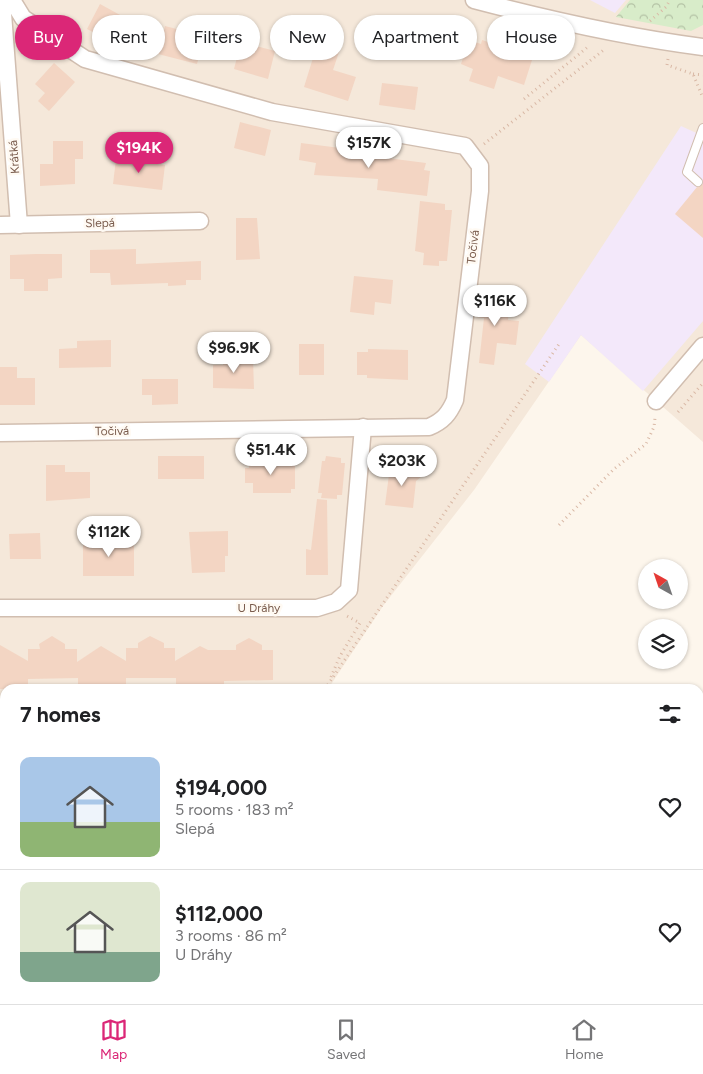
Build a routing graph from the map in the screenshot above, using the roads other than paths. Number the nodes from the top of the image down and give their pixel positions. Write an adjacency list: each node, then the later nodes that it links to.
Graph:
1 (2, 0): 9 (street, Krátká)
2 (12, 0): 12 (street, Točivá)
3 (474, 0): 4 (street)
4 (703, 46)
5 (703, 128): 6 (lane)
6 (698, 182)
7 (200, 221): 9 (street, Slepá)
8 (0, 225): 9 (street, Slepá)
9 (19, 225)
10 (703, 346): 11 (street)
11 (656, 401)
12 (363, 426): 13 (street, Točivá); 14 (street, U Dráhy)
13 (0, 433)
14 (0, 608)

